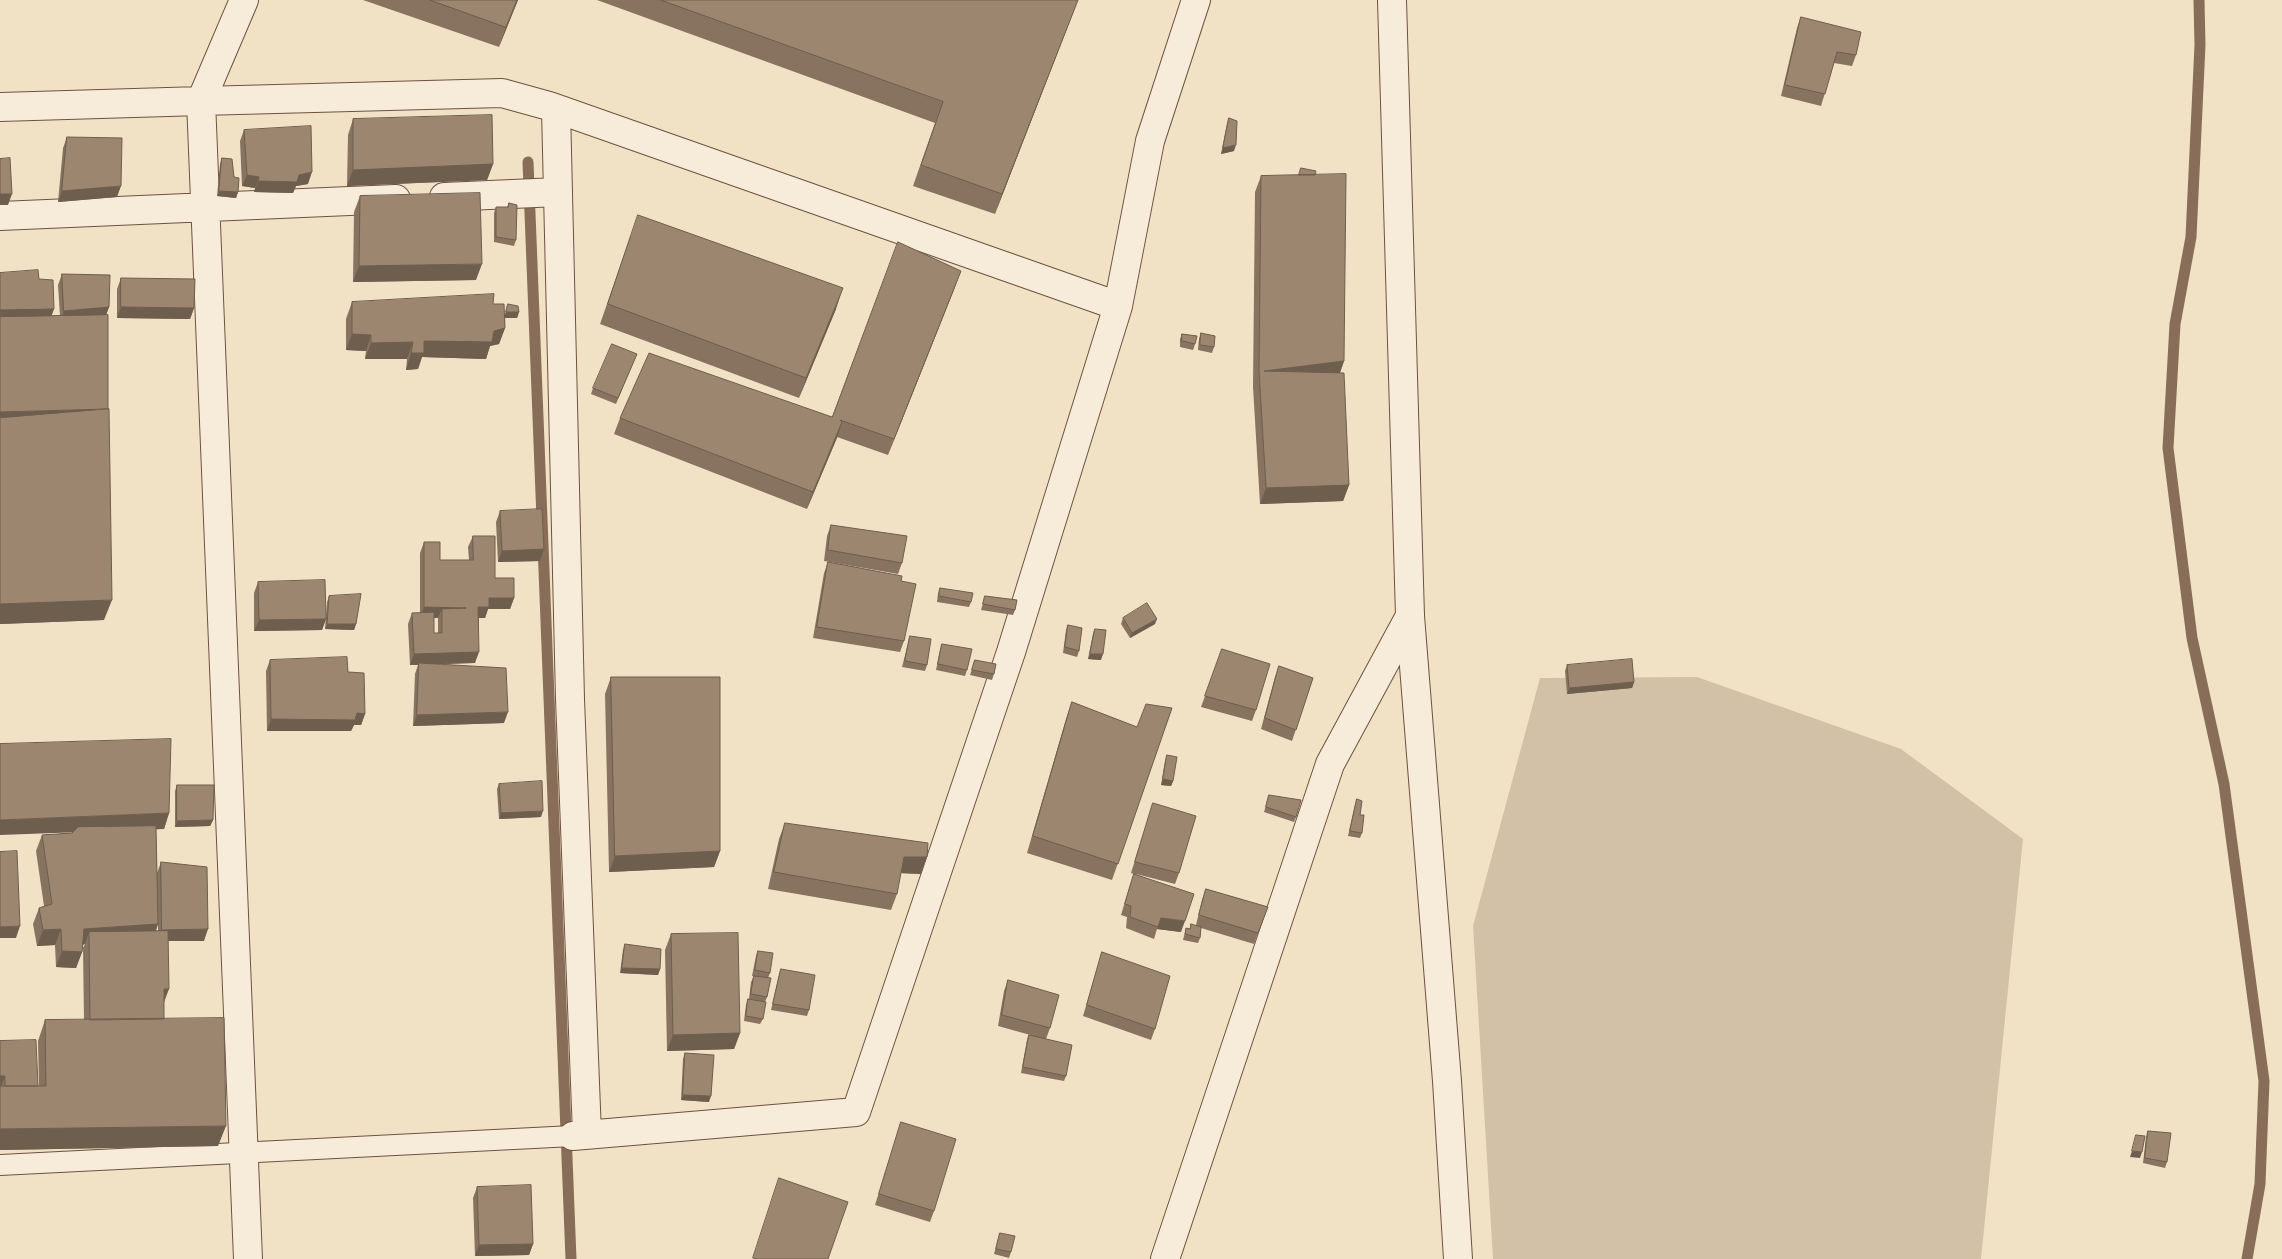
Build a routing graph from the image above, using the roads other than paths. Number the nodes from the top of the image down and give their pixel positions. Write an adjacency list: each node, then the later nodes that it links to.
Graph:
1 (244, 0): 4 (street)
2 (1196, 0): 10 (street)
3 (1392, 0): 11 (street)
4 (202, 101): 5 (street); 6 (street); 8 (street)
5 (0, 107)
6 (556, 109): 7 (street); 10 (street)
7 (558, 192): 8 (street); 12 (street)
8 (206, 208): 9 (street); 13 (street)
9 (0, 216)
10 (1118, 306): 12 (street)
11 (1410, 616): 16 (street); 17 (street)
12 (580, 1135): 13 (lane)
13 (244, 1152): 14 (lane); 15 (street)
14 (0, 1166)
15 (248, 1259)
16 (1165, 1259)
17 (1458, 1259)

